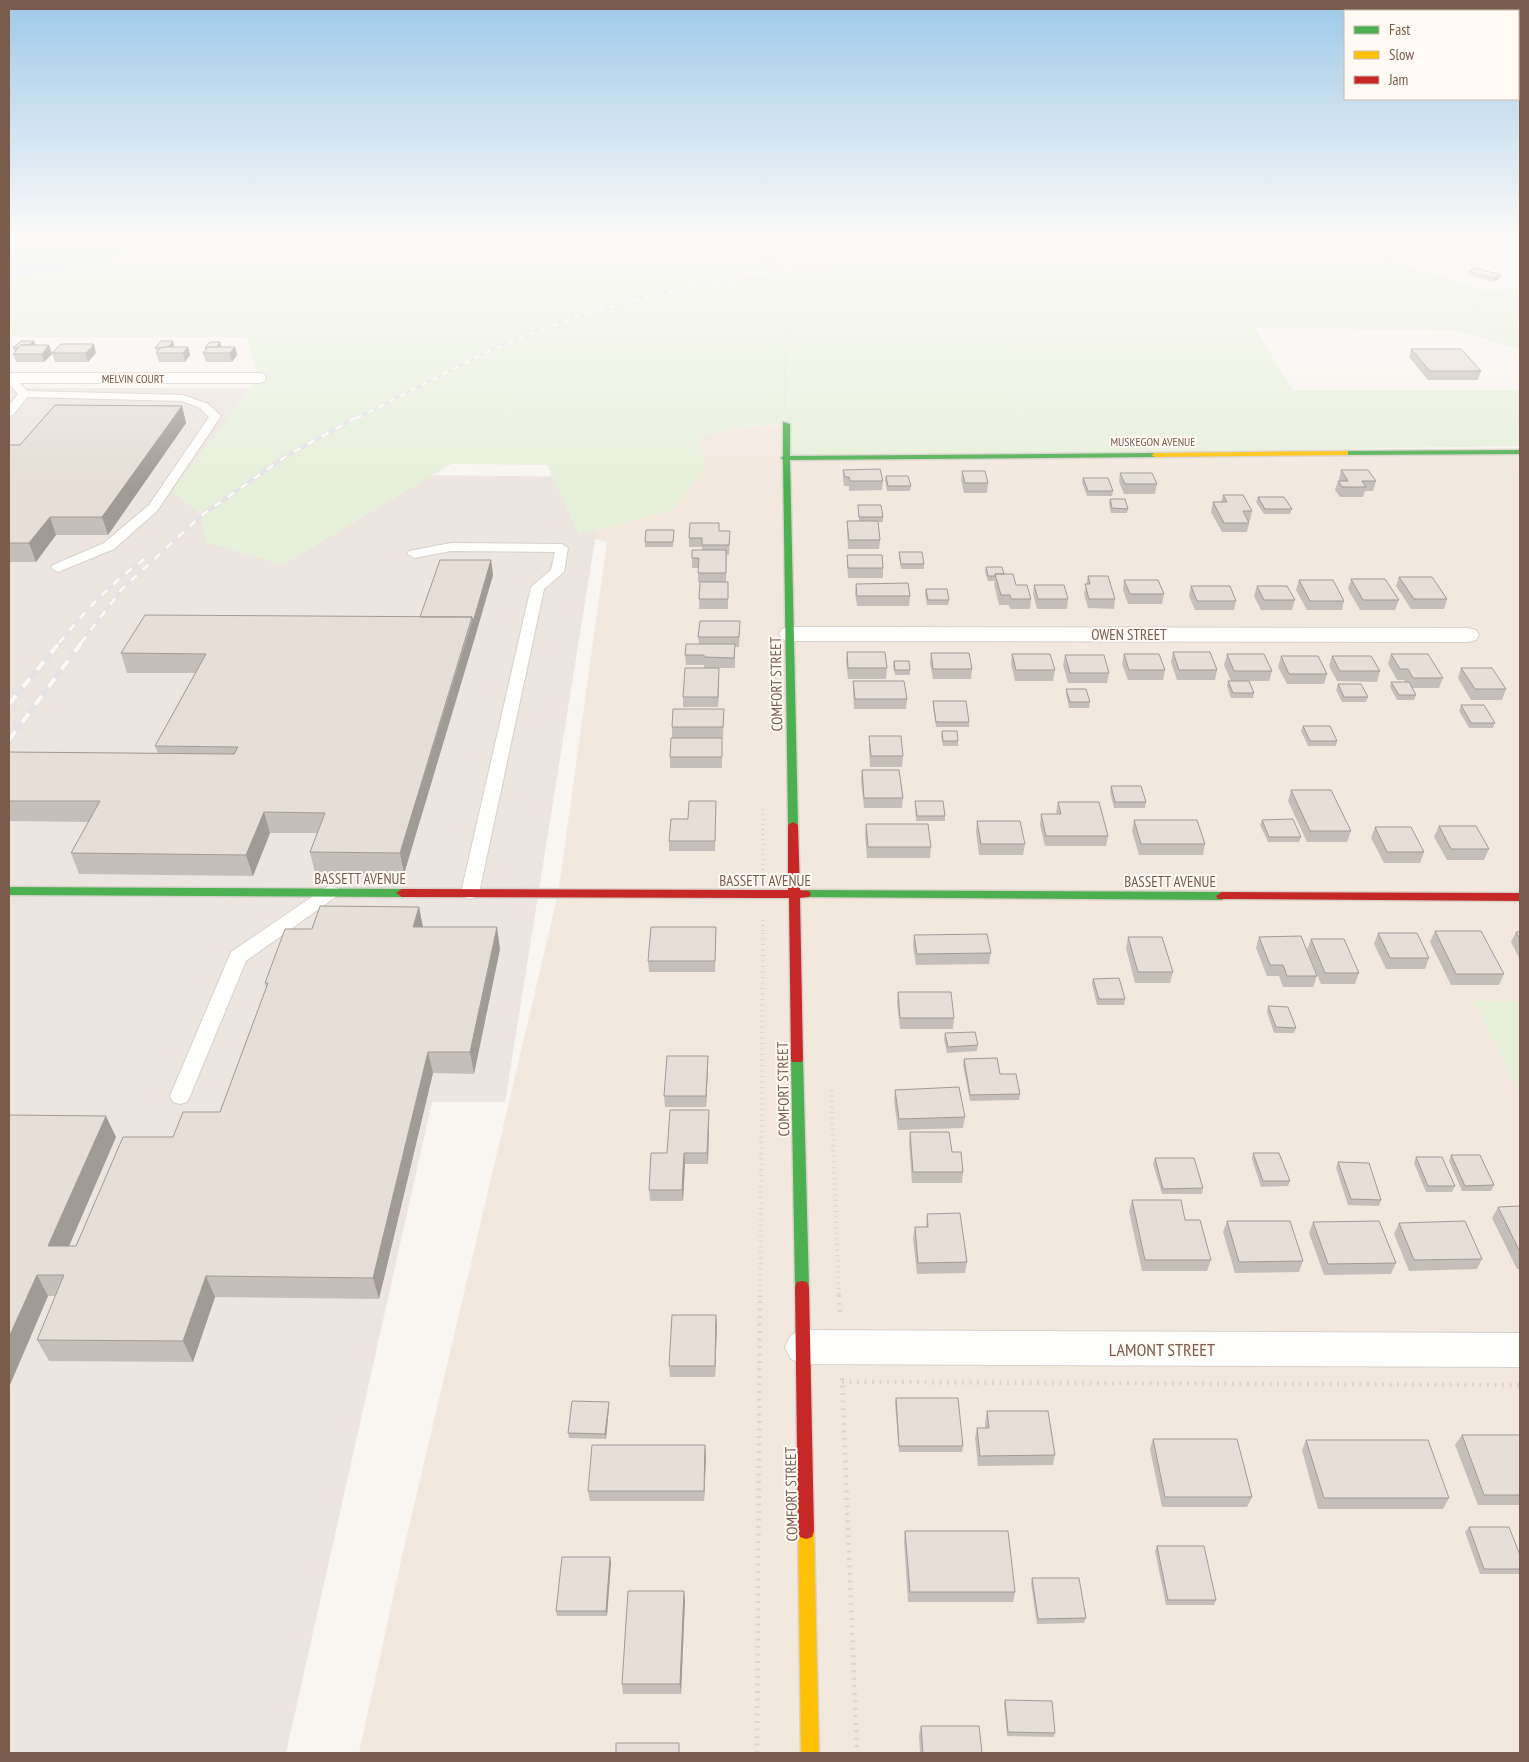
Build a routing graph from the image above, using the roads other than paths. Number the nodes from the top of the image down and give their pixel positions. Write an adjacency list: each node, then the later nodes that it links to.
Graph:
1 (9, 378): 2 (street, MELVIN COURT); 3 (lane)
2 (258, 378)
3 (24, 394): 4 (lane); 9 (lane)
4 (9, 413)
5 (786, 424): 7 (street, COMFORT STREET)
6 (1520, 452): 7 (street, MUSKEGON AVENUE)
7 (785, 458): 10 (street, COMFORT STREET)
8 (414, 554): 14 (lane)
9 (58, 568)
10 (790, 634): 11 (street, OWEN STREET); 15 (street, COMFORT STREET)
11 (1468, 635)
12 (9, 891): 13 (street, BASSETT AVENUE)
13 (332, 892): 14 (street, BASSETT AVENUE); 17 (lane)
14 (470, 893): 15 (street, BASSETT AVENUE)
15 (794, 895): 16 (street, BASSETT AVENUE); 18 (street, COMFORT STREET)
16 (1520, 897)
17 (180, 1096)
18 (804, 1347): 19 (street, LAMONT STREET); 20 (street, COMFORT STREET)
19 (1520, 1350)
20 (810, 1753)

